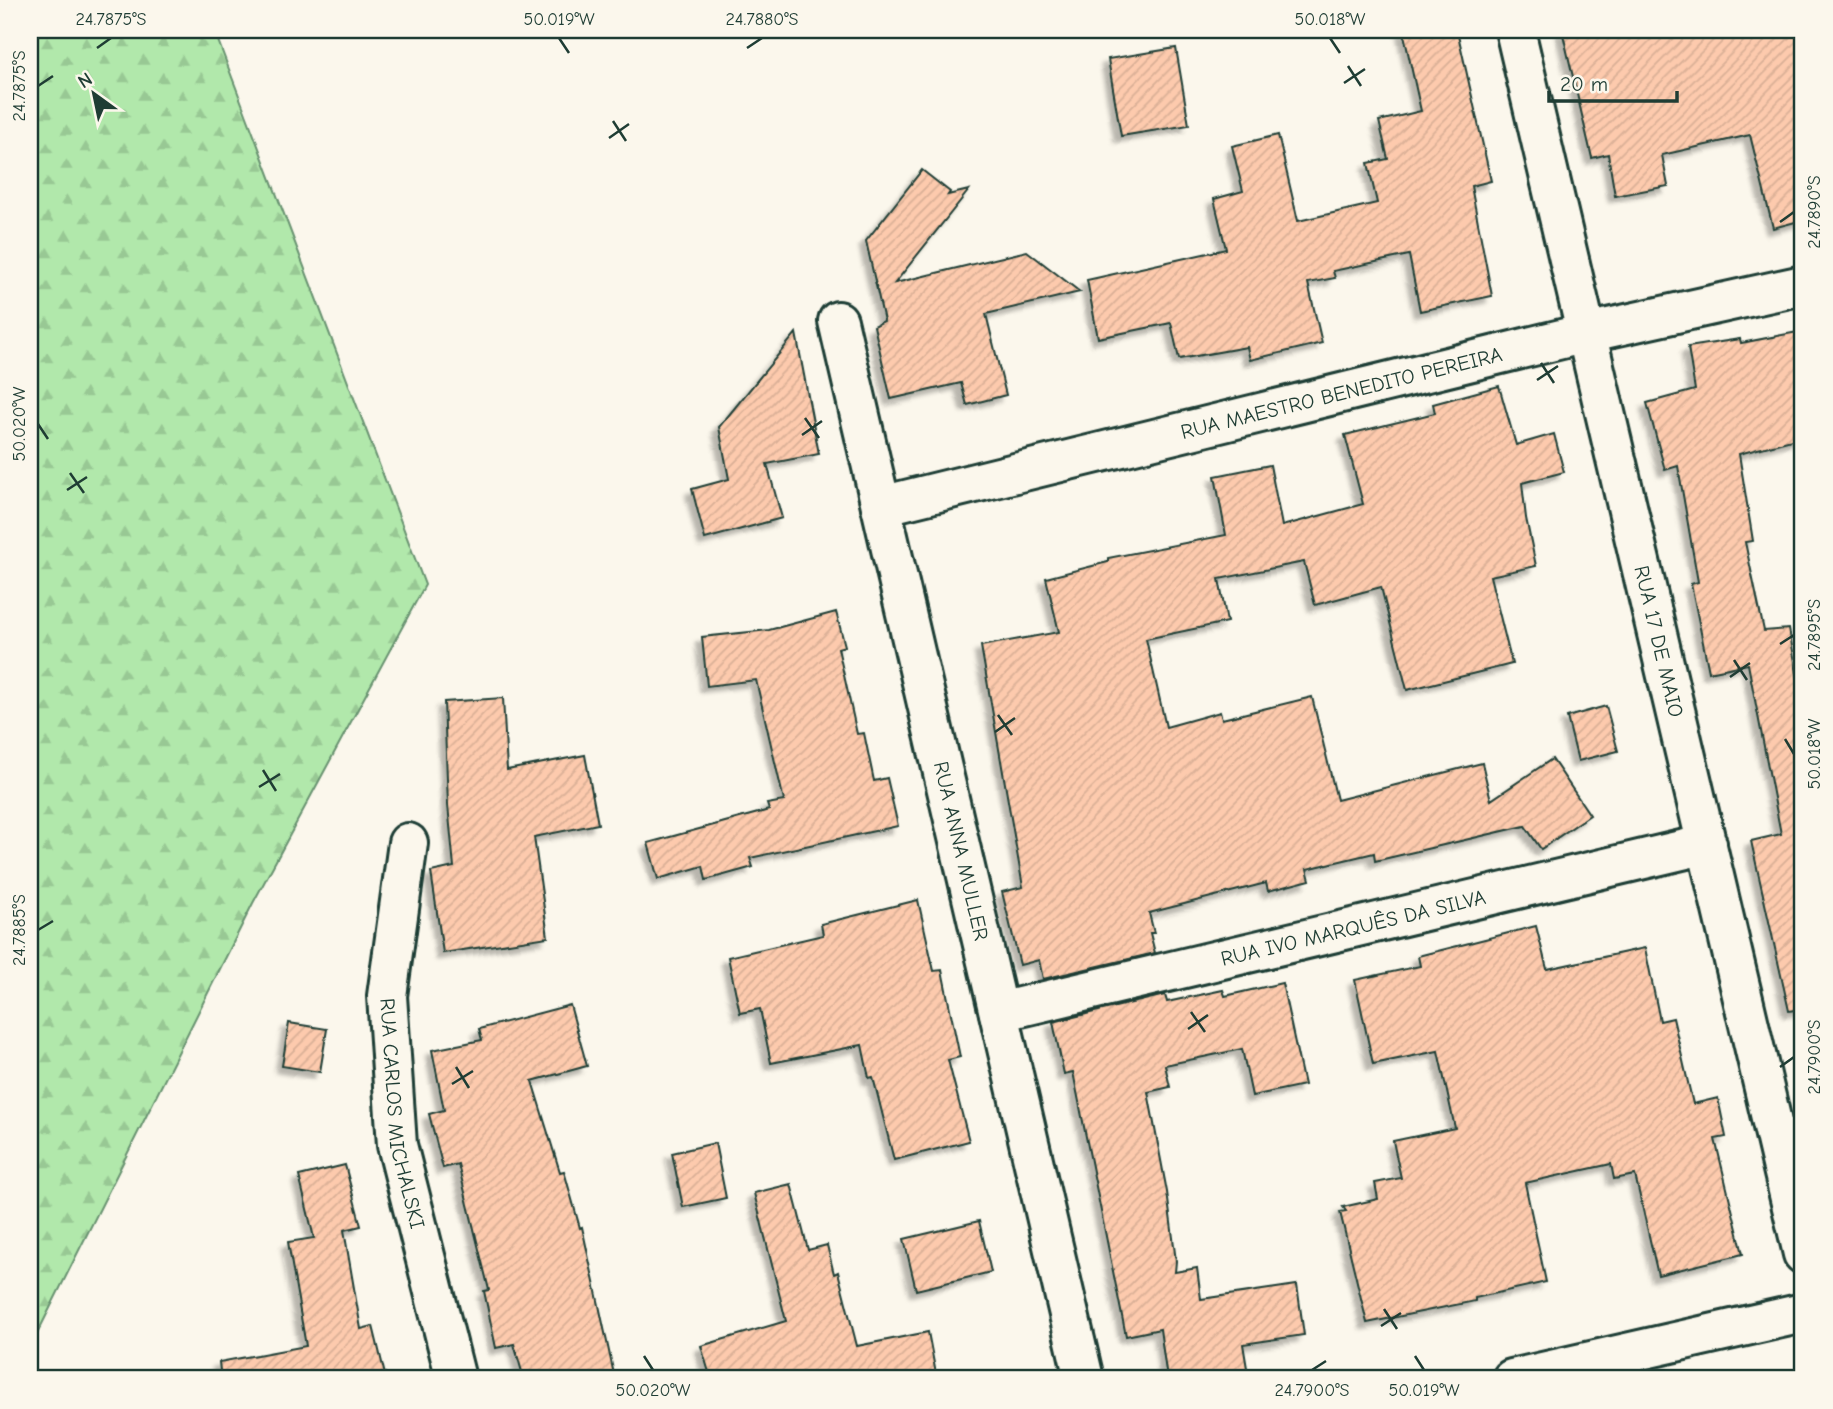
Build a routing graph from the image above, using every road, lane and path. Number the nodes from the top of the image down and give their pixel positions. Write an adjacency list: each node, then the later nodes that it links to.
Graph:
1 (1515, 30): 4 (street, RUA 17 DE MAIO)
2 (1803, 285): 4 (street, RUA MAESTRO BENEDITO PEREIRA)
3 (838, 321): 5 (street, RUA ANNA MULLER)
4 (1586, 333): 5 (street, RUA MAESTRO BENEDITO PEREIRA); 7 (street, RUA 17 DE MAIO)
5 (881, 506): 8 (street, RUA ANNA MULLER)
6 (408, 843): 11 (street, RUA CARLOS MICHALSKI)
7 (1707, 844): 8 (street, RUA IVO MARQUÊS DA SILVA); 9 (street, RUA 17 DE MAIO)
8 (999, 1012): 12 (street, RUA ANNA MULLER)
9 (1803, 1254)
10 (1803, 1313): 13 (street)
11 (456, 1379)
12 (1084, 1379)
13 (1512, 1379)

